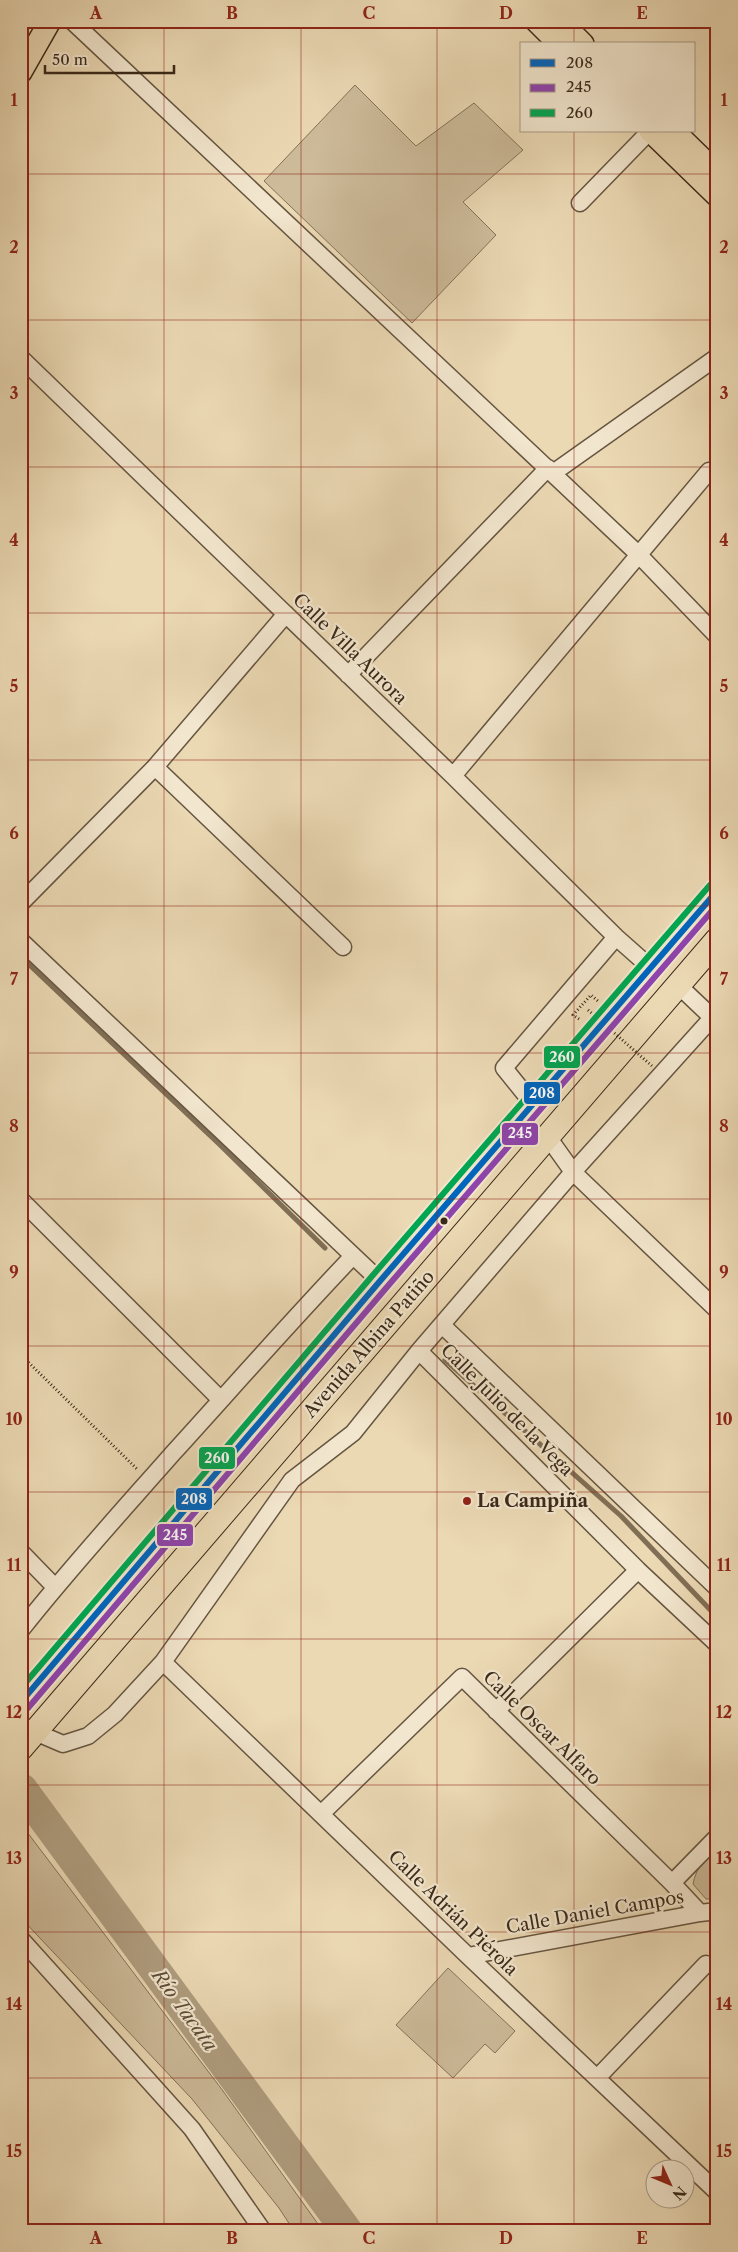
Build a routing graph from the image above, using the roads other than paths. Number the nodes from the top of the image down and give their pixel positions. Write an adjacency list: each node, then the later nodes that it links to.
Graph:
1 (50, 21): 7 (main road)
2 (72, 21): 16 (street)
3 (536, 21): 5 (main road)
4 (560, 21): 6 (main road)
5 (557, 42)
6 (581, 42)
7 (21, 72)
8 (649, 132): 13 (street)
9 (651, 132): 12 (main road)
10 (675, 132): 11 (main road)
11 (717, 173)
12 (717, 196)
13 (580, 202)
14 (717, 357): 16 (street)
15 (21, 358): 19 (street, Calle Villa Aurora)
16 (550, 471): 18 (street); 21 (street)
17 (710, 471): 18 (street)
18 (638, 554): 20 (street); 23 (street)
19 (286, 614): 21 (street, Calle Villa Aurora); 22 (street)
20 (717, 636)
21 (348, 675): 23 (street, Calle Villa Aurora)
22 (156, 767): 25 (street); 29 (street)
23 (452, 776): 26 (street, Calle Villa Aurora)
24 (717, 892): 30 (highway, Avenida Albina Patiño)
25 (21, 903)
26 (616, 937): 30 (street, Calle Villa Aurora); 33 (street)
27 (717, 940): 31 (highway, Avenida Albina Patiño)
28 (21, 941): 37 (street)
29 (343, 947)
30 (651, 968): 33 (highway, Avenida Albina Patiño)
31 (678, 985): 32 (street); 34 (highway, Avenida Albina Patiño)
32 (714, 1020): 35 (street)
33 (533, 1104): 38 (highway, Avenida Albina Patiño)
34 (548, 1137): 35 (street); 52 (highway, Avenida Albina Patiño)
35 (573, 1172): 39 (street); 40 (street)
36 (21, 1200): 42 (street)
37 (352, 1257): 38 (street); 42 (street)
38 (380, 1281): 50 (highway, Avenida Albina Patiño)
39 (717, 1310)
40 (442, 1325): 41 (street); 46 (street, Calle Julio de la Vega)
41 (419, 1351): 44 (street, Calle Julio de la Vega); 49 (street)
42 (221, 1400): 45 (street)
43 (21, 1552): 45 (street)
44 (638, 1570): 48 (street, Calle Julio de la Vega); 51 (street)
45 (55, 1587): 47 (street)
46 (717, 1588)
47 (21, 1630)
48 (717, 1644)
49 (163, 1662): 52 (street); 53 (street, Calle Adrián Piérola)
50 (21, 1702)
51 (496, 1711): 53 (street, Calle Oscar Alfaro); 55 (street, Calle Oscar Alfaro)
52 (28, 1740)
53 (322, 1814): 59 (street, Calle Adrián Piérola)
54 (717, 1837): 55 (street)
55 (672, 1884): 57 (street, Calle Oscar Alfaro)
56 (717, 1911): 57 (street)
57 (700, 1913): 59 (street, Calle Daniel Campos)
58 (21, 1939): 63 (street)
59 (468, 1956): 61 (street, Calle Adrián Piérola)
60 (706, 1964): 61 (street)
61 (598, 2077): 62 (street, Calle Adrián Piérola)
62 (713, 2182)
63 (263, 2231)

